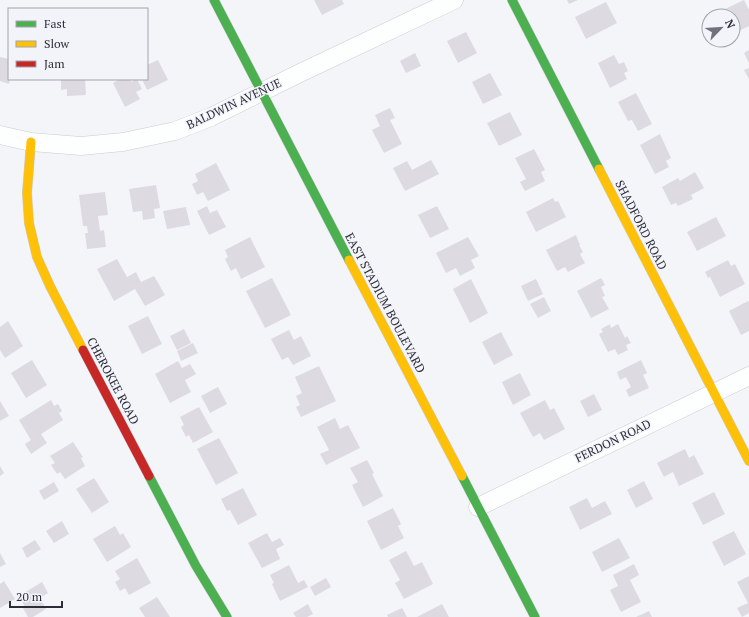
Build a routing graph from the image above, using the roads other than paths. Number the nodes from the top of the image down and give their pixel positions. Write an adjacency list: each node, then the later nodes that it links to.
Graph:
1 (214, 0): 4 (street, EAST STADIUM BOULEVARD)
2 (454, 0): 4 (street, BALDWIN AVENUE)
3 (512, 0): 8 (street, SHADFORD ROAD)
4 (262, 92): 6 (street, BALDWIN AVENUE); 10 (street, EAST STADIUM BOULEVARD)
5 (0, 135): 6 (street, BALDWIN AVENUE)
6 (31, 142): 11 (street, CHEROKEE ROAD)
7 (749, 376): 8 (street, FERDON ROAD)
8 (714, 393): 9 (street, SHADFORD ROAD); 10 (street, FERDON ROAD)
9 (749, 461)
10 (478, 507): 12 (street, EAST STADIUM BOULEVARD)
11 (226, 617)
12 (535, 617)

